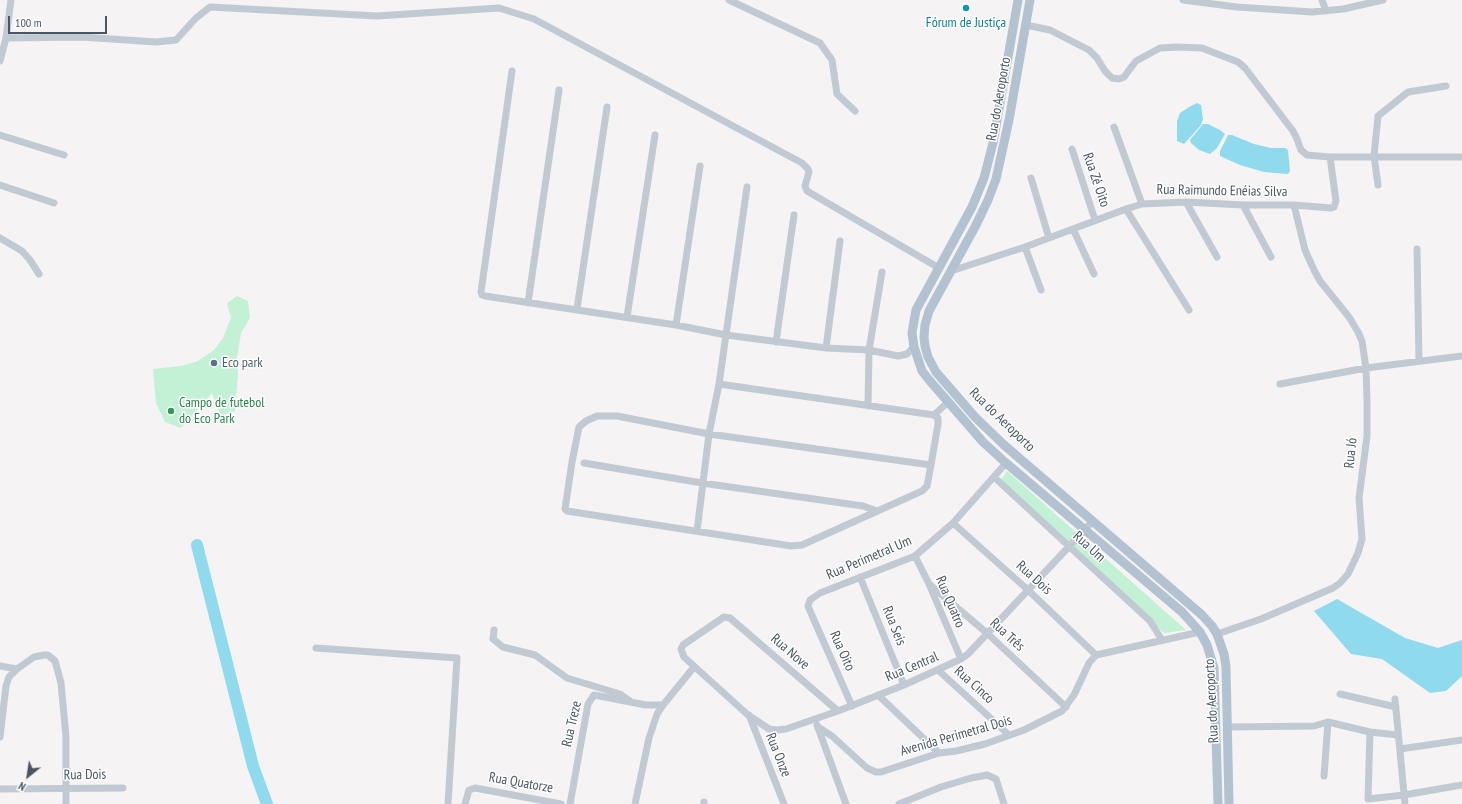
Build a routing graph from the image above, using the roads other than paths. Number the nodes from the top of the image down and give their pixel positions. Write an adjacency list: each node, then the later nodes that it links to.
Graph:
1 (11, 0): 10 (street)
2 (729, 0): 16 (street)
3 (1018, 0): 37 (main road, Rua do Aeroporto)
4 (1030, 0): 9 (main road, Rua do Aeroporto)
5 (1183, 0): 8 (street)
6 (1322, 0): 8 (street)
7 (1383, 0): 8 (street)
8 (1326, 11)
9 (1026, 25): 23 (street); 39 (main road, Rua do Aeroporto)
10 (6, 38): 11 (street); 48 (street)
11 (0, 61)
12 (512, 71): 54 (street)
13 (1446, 86): 22 (street)
14 (559, 90): 54 (street)
15 (607, 107): 55 (street)
16 (855, 111)
17 (1114, 127): 32 (street)
18 (0, 135): 21 (street)
19 (655, 135): 57 (street)
20 (1072, 149): 38 (street, Rua Zé Oito)
21 (64, 154)
22 (1374, 156): 23 (street); 24 (street); 28 (street)
23 (1330, 157): 34 (street, Rua Raimundo Enéias Silva)
24 (1462, 157)
25 (700, 166): 58 (street)
26 (1031, 178): 42 (street)
27 (0, 184): 31 (street)
28 (1378, 185)
29 (747, 187): 59 (street)
30 (1186, 202): 32 (street, Rua Raimundo Enéias Silva); 33 (street, Rua Raimundo Enéias Silva); 46 (street)
31 (54, 203)
32 (1142, 204): 35 (street, Rua Raimundo Enéias Silva)
33 (1243, 205): 34 (street, Rua Raimundo Enéias Silva); 47 (street)
34 (1294, 206): 66 (street, Rua Jó)
35 (1126, 209): 38 (street, Rua Raimundo Enéias Silva); 56 (street)
36 (794, 215): 60 (street)
37 (965, 219): 39 (main road); 48 (main road, Rua do Aeroporto)
38 (1095, 220): 40 (street, Rua Raimundo Enéias Silva)
39 (976, 225): 49 (main road, Rua do Aeroporto)
40 (1073, 229): 42 (street, Rua Raimundo Enéias Silva); 52 (street)
41 (0, 238): 51 (street)
42 (1049, 238): 44 (street, Rua Raimundo Enéias Silva)
43 (840, 241): 62 (street)
44 (1025, 246): 49 (street, Rua Raimundo Enéias Silva); 53 (street)
45 (1417, 249): 65 (street)
46 (1217, 257)
47 (1271, 258)
48 (939, 268): 61 (main road, Rua do Aeroporto)
49 (951, 271): 79 (main road, Rua do Aeroporto)
50 (882, 272): 63 (street)
51 (39, 274)
52 (1094, 274)
53 (1041, 290)
54 (528, 303): 55 (street)
55 (577, 309): 57 (street)
56 (1189, 310)
57 (626, 317): 58 (street)
58 (676, 325): 59 (street)
59 (726, 335): 60 (street); 67 (street)
60 (776, 342): 62 (street)
61 (914, 347): 63 (street); 69 (main road, Rua do Aeroporto)
62 (826, 348): 63 (street)
63 (869, 350): 70 (street)
64 (1462, 356): 65 (street)
65 (1419, 361): 66 (street)
66 (1366, 368): 68 (street); 92 (street, Rua Jó)
67 (718, 384): 70 (street); 72 (street)
68 (1280, 384)
69 (948, 402): 71 (street); 74 (main road, Rua do Aeroporto)
70 (868, 406): 71 (street)
71 (934, 415): 75 (street)
72 (709, 434): 75 (street); 77 (street); 82 (street)
73 (584, 463): 77 (street)
74 (1006, 463): 76 (street, Rua Perimetral Um); 81 (main road, Rua do Aeroporto)
75 (931, 465): 78 (street)
76 (994, 477): 80 (street, Rua Perimetral Um); 83 (street, Rua Um)
77 (702, 484): 78 (street); 82 (street)
78 (878, 511): 82 (street)
79 (1093, 521): 81 (street, Rua Central); 92 (main road, Rua do Aeroporto)
80 (953, 523): 84 (street, Rua Perimetral Um); 87 (street, Rua Dois)
81 (1084, 530): 83 (street, Rua Central); 90 (main road, Rua do Aeroporto)
82 (697, 531)
83 (1069, 546): 87 (street, Rua Central); 93 (street, Rua Um)
84 (915, 556): 85 (street, Rua Perimetral Um); 86 (street, Rua Quatro)
85 (860, 577): 88 (street, Rua Perimetral Um); 101 (street, Rua Seis)
86 (929, 584): 91 (street, Rua Três); 96 (street, Rua Quatro)
87 (1028, 590): 91 (street, Rua Central); 95 (street, Rua Dois)
88 (808, 606): 107 (street, Rua Oito)
89 (494, 630): 105 (street)
90 (1200, 632): 93 (street); 138 (main road, Rua do Aeroporto)
91 (988, 634): 96 (street, Rua Central); 108 (street, Rua Três)
92 (1217, 634): 114 (main road, Rua do Aeroporto)
93 (1162, 640): 95 (street)
94 (316, 648): 129 (street)
95 (1096, 655): 108 (street, Avenida Perimetral Dois)
96 (961, 659): 100 (street, Rua Central)
97 (0, 666): 99 (street)
98 (694, 667): 106 (street); 110 (street, Rua Nove); 111 (street, Rua Central)
99 (16, 669): 118 (street); 125 (street)
100 (938, 670): 101 (street, Rua Central); 116 (street, Rua Cinco)
101 (904, 685): 103 (street, Rua Central)
102 (1340, 694): 109 (street)
103 (878, 695): 107 (street, Rua Central); 121 (street)
104 (1395, 699): 109 (street)
105 (633, 703): 106 (street, Rua Treze); 132 (street, Rua Treze)
106 (663, 705): 133 (street)
107 (852, 706): 110 (street, Rua Central)
108 (1066, 707): 116 (street, Avenida Perimetral Dois)
109 (1396, 707): 117 (street)
110 (838, 711): 113 (street, Rua Central)
111 (748, 715): 113 (street, Rua Central); 134 (street, Rua Onze)
112 (1328, 722): 114 (street); 115 (street); 122 (street)
113 (816, 723): 121 (street, Avenida Perimetral Dois); 135 (street)
114 (1228, 727): 139 (main road, Rua do Aeroporto)
115 (1370, 732): 117 (street); 127 (street)
116 (1009, 735): 121 (street, Avenida Perimetral Dois)
117 (1398, 735): 120 (street)
118 (0, 737)
119 (1462, 740): 120 (street)
120 (1400, 750): 127 (street)
121 (939, 753)
122 (1324, 776)
123 (1462, 785): 127 (street)
124 (1, 787): 125 (street, Rua Dois)
125 (66, 788): 126 (street, Rua Dois); 128 (street)
126 (123, 788)
127 (1404, 795): 140 (street)
128 (66, 804)
129 (448, 804)
130 (464, 804): 131 (street, Rua Quatorze)
131 (561, 804)
132 (570, 804)
133 (635, 804)
134 (784, 804)
135 (846, 804)
136 (899, 804): 137 (street)
137 (1004, 804)
138 (1218, 804)
139 (1229, 804)
140 (1405, 804)

